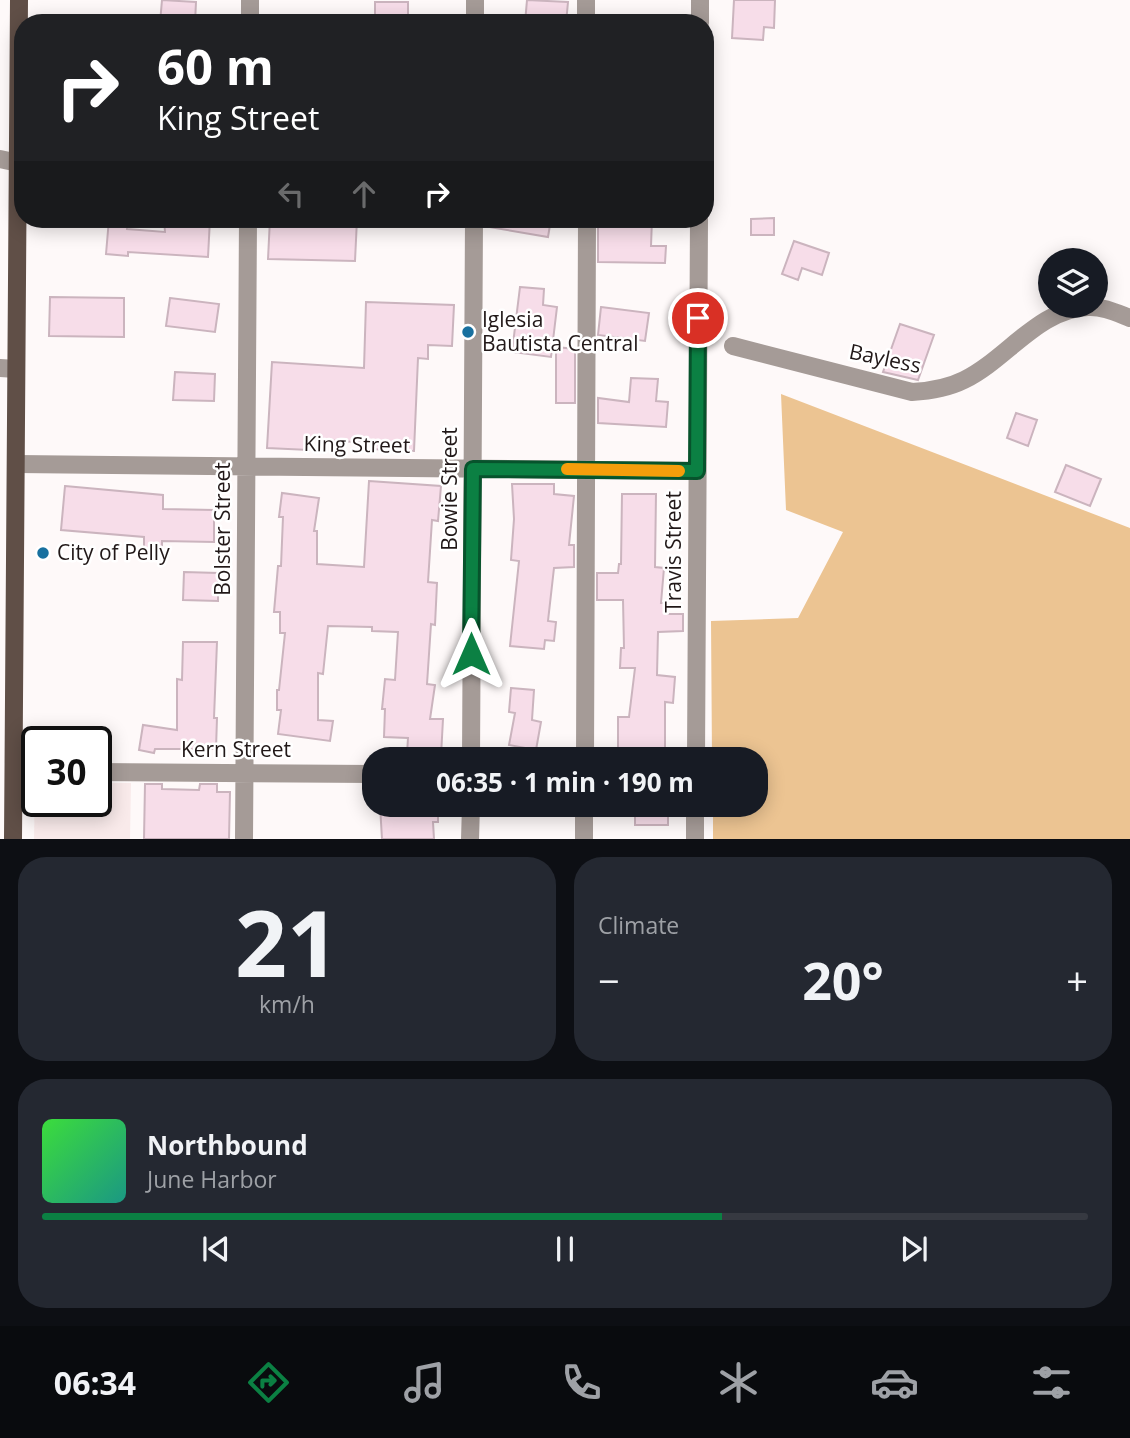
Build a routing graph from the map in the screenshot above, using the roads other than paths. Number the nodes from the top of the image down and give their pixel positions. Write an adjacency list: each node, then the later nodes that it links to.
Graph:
1 (14, 135): 2 (main road)
2 (13, 162): 9 (main road)
3 (248, 228): 11 (street, Bolster Street)
4 (474, 228): 12 (street, Bowie Street)
5 (587, 228): 13 (street)
6 (699, 228): 14 (street, Travis Street)
7 (1130, 318): 8 (street, Bayless)
8 (733, 346)
9 (8, 369): 10 (main road)
10 (17, 464): 11 (street, King Street); 15 (main road)
11 (246, 466): 12 (street, King Street); 22 (street, Bolster Street)
12 (473, 469): 13 (street, King Street); 16 (street, Bowie Street)
13 (587, 469): 14 (street, King Street); 17 (street)
14 (697, 471): 18 (street, Travis Street)
15 (8, 666): 19 (main road)
16 (471, 747)
17 (584, 747)
18 (696, 747)
19 (15, 771): 20 (street); 27 (main road)
20 (21, 771)
21 (112, 772): 22 (street, Kern Street)
22 (245, 773): 23 (street, Kern Street); 28 (street, Bolster Street)
23 (362, 774)
24 (471, 817): 29 (street)
25 (584, 817): 30 (street)
26 (695, 817): 31 (street)
27 (13, 839)
28 (244, 839)
29 (470, 839)
30 (584, 839)
31 (695, 839)

